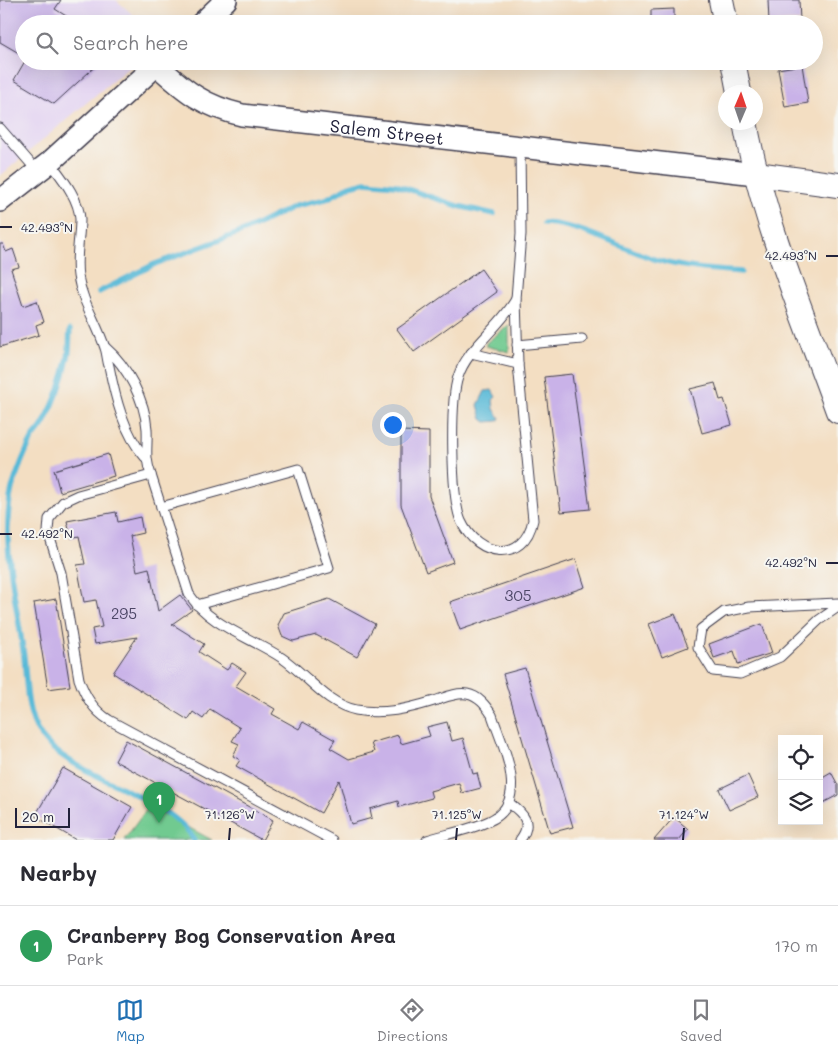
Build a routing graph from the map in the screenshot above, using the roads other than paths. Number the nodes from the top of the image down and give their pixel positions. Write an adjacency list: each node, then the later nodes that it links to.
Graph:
1 (226, 0): 3 (street)
2 (721, 0): 4 (main road)
3 (210, 15)
4 (724, 15)
5 (151, 70): 12 (street, Salem Street)
6 (167, 70): 11 (street, Salem Street)
7 (735, 70): 8 (main road)
8 (738, 85)
9 (0, 128): 12 (lane)
10 (747, 130): 13 (main road)
11 (520, 147): 13 (street, Salem Street); 16 (lane)
12 (44, 167): 15 (street, Salem Street); 19 (lane)
13 (756, 174): 14 (main road, Salem Street); 22 (main road)
14 (838, 185)
15 (0, 201)
16 (516, 299): 18 (lane); 20 (lane)
17 (582, 339): 18 (lane)
18 (517, 345): 21 (lane)
19 (106, 348): 23 (lane); 23 (lane)
20 (471, 353): 21 (lane); 21 (lane)
21 (518, 364)
22 (838, 411)
23 (145, 458): 24 (lane)
24 (151, 475): 25 (lane); 29 (lane)
25 (161, 507): 26 (lane); 26 (lane)
26 (197, 605): 28 (lane)
27 (838, 605): 27 (lane)
28 (509, 803): 30 (lane); 31 (lane)
29 (332, 840)
30 (427, 840)
31 (520, 840)

